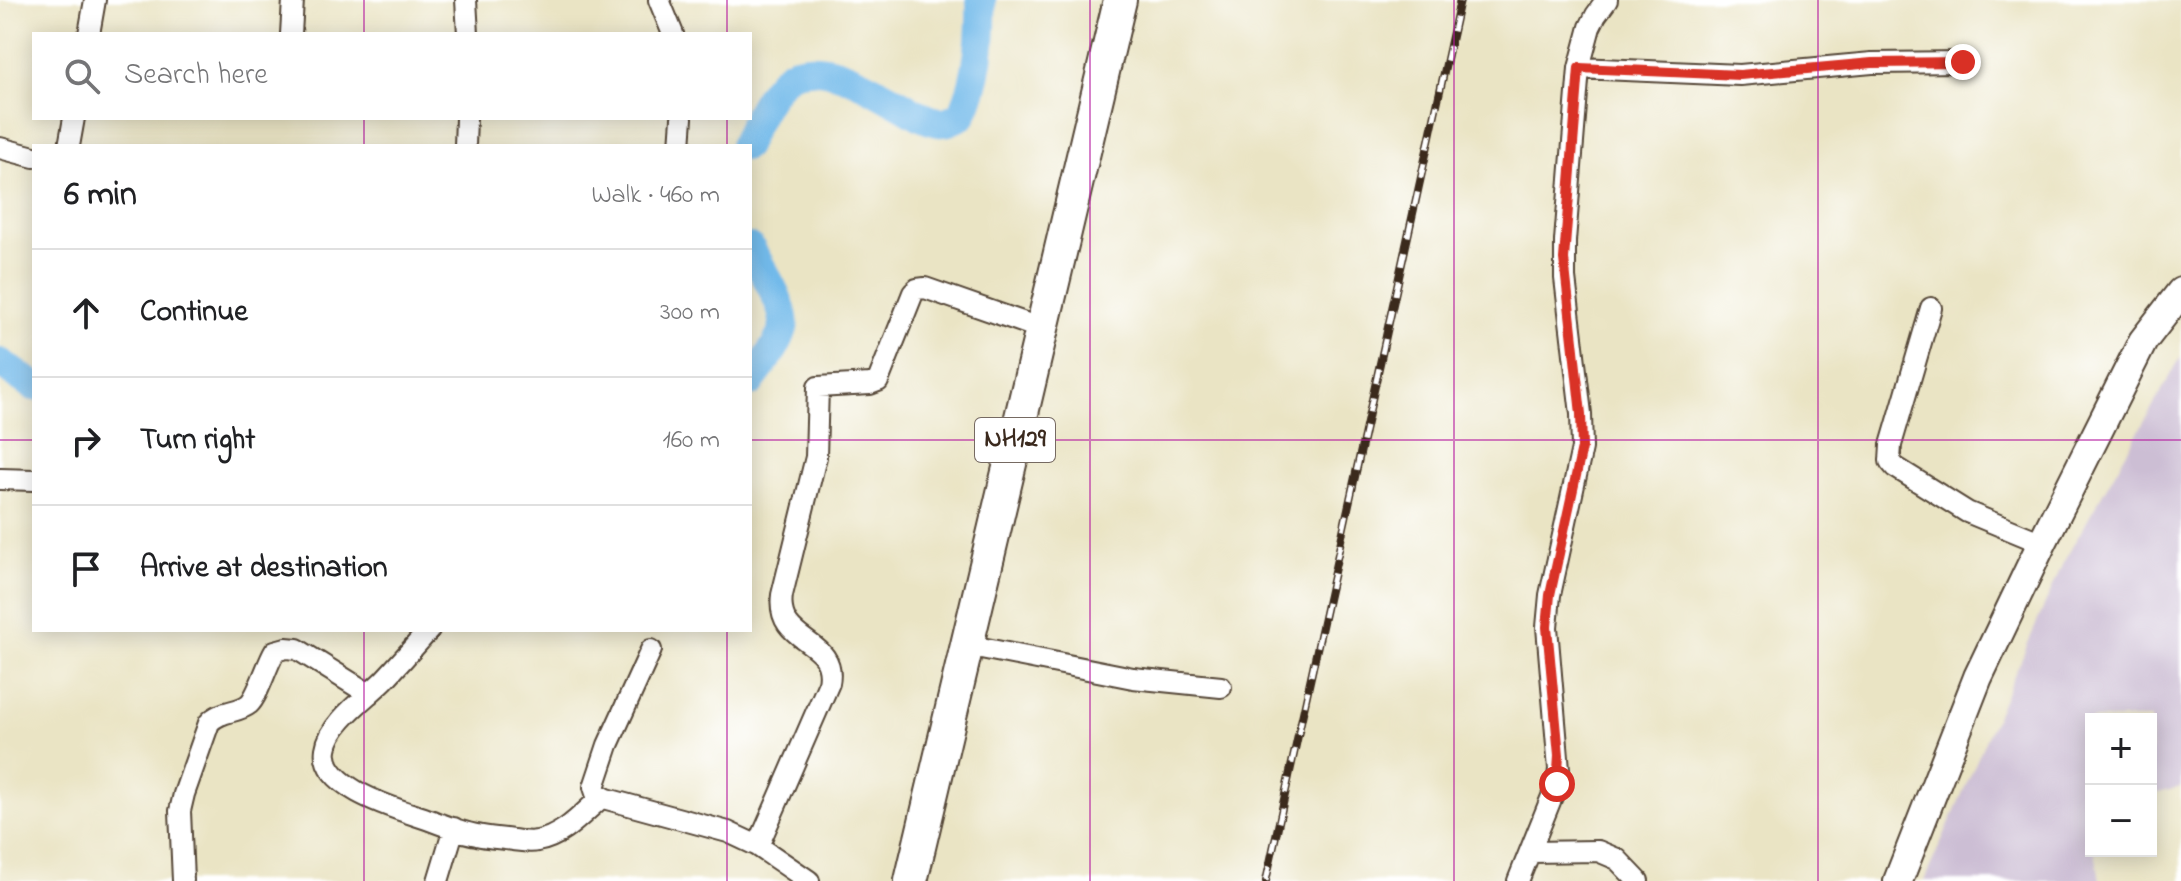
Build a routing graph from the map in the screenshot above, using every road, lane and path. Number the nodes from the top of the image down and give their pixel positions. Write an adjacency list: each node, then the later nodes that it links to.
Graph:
1 (95, 0): 7 (street)
2 (293, 0): 8 (street)
3 (466, 0): 9 (street)
4 (659, 0): 10 (street)
5 (1120, 0): 23 (highway, NH129)
6 (1607, 0): 12 (street)
7 (89, 32)
8 (291, 32)
9 (468, 32)
10 (672, 32)
11 (1963, 62): 12 (street)
12 (1579, 68): 35 (street)
13 (74, 120): 16 (street)
14 (466, 120): 17 (street)
15 (682, 120): 18 (street)
16 (69, 144)
17 (465, 144)
18 (680, 144)
19 (0, 148): 20 (street)
20 (32, 156)
21 (2180, 294): 26 (main road)
22 (1931, 308): 26 (street)
23 (1042, 329): 28 (highway, NH129); 34 (street)
24 (0, 479): 25 (street)
25 (32, 480)
26 (2042, 543): 42 (main road)
27 (427, 632): 31 (street)
28 (966, 645): 30 (street); 39 (highway, NH129)
29 (651, 650): 32 (street)
30 (1221, 687)
31 (369, 694): 33 (street); 36 (street)
32 (602, 797): 33 (street); 34 (street)
33 (454, 828): 37 (street)
34 (758, 846): 38 (street)
35 (1530, 852): 40 (street); 41 (street)
36 (183, 881)
37 (438, 881)
38 (809, 881)
39 (911, 881)
40 (1518, 881)
41 (1638, 881)
42 (1898, 881)

